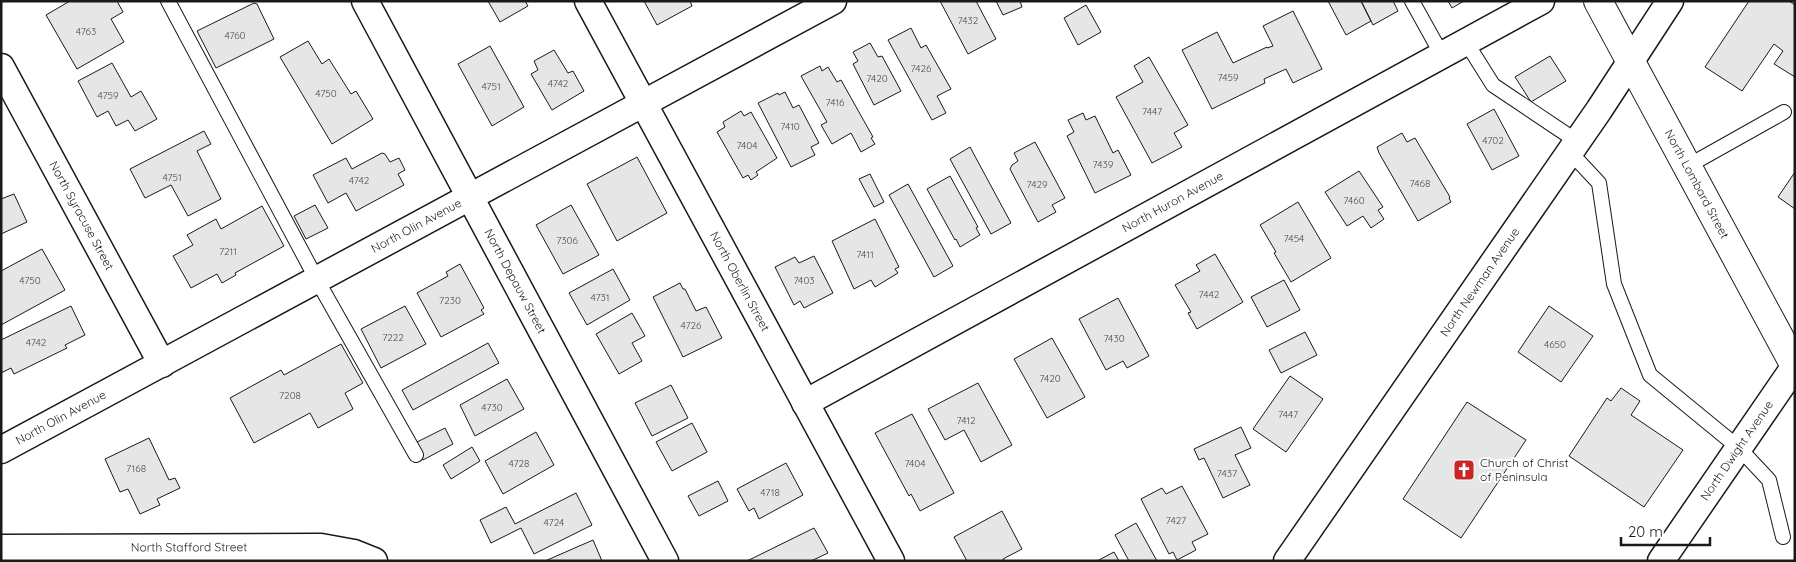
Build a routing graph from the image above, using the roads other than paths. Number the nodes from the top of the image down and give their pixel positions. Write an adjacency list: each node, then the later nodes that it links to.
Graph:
1 (168, 1): 18 (lane)
2 (365, 1): 17 (street, North Depauw Street)
3 (588, 1): 13 (street, North Oberlin Street)
4 (833, 1): 13 (street, North Olin Avenue)
5 (1412, 1): 10 (lane)
6 (1541, 1): 9 (street, North Huron Avenue)
7 (1598, 1): 11 (main road, North Lombard Street)
8 (1670, 1): 11 (street, North Newman Avenue)
9 (1466, 42): 10 (street, North Huron Avenue); 15 (lane)
10 (1442, 55): 21 (street, North Huron Avenue)
11 (1630, 62): 15 (street, North Newman Avenue); 16 (main road, North Lombard Street)
12 (1, 67): 19 (street, North Syracuse Street)
13 (643, 104): 17 (street, North Olin Avenue); 21 (street, North Oberlin Street)
14 (1784, 112): 16 (lane)
15 (1574, 147): 23 (lane); 31 (street, North Newman Avenue)
16 (1686, 167): 20 (main road, North Lombard Street)
17 (470, 197): 18 (street, North Olin Avenue); 29 (street, North Depauw Street)
18 (317, 280): 19 (street, North Olin Avenue); 24 (lane)
19 (162, 364): 22 (street, North Olin Avenue)
20 (1795, 366): 23 (street, North Dwight Avenue)
21 (805, 403): 30 (street, North Oberlin Street)
22 (3, 446)
23 (1739, 448): 25 (lane); 32 (street, North Dwight Avenue)
24 (416, 455)
25 (1783, 537)
26 (1, 548): 27 (street, North Stafford Street)
27 (27, 555): 28 (street, North Stafford Street)
28 (374, 561)
29 (665, 561)
30 (891, 561)
31 (1287, 561)
32 (1662, 561)

